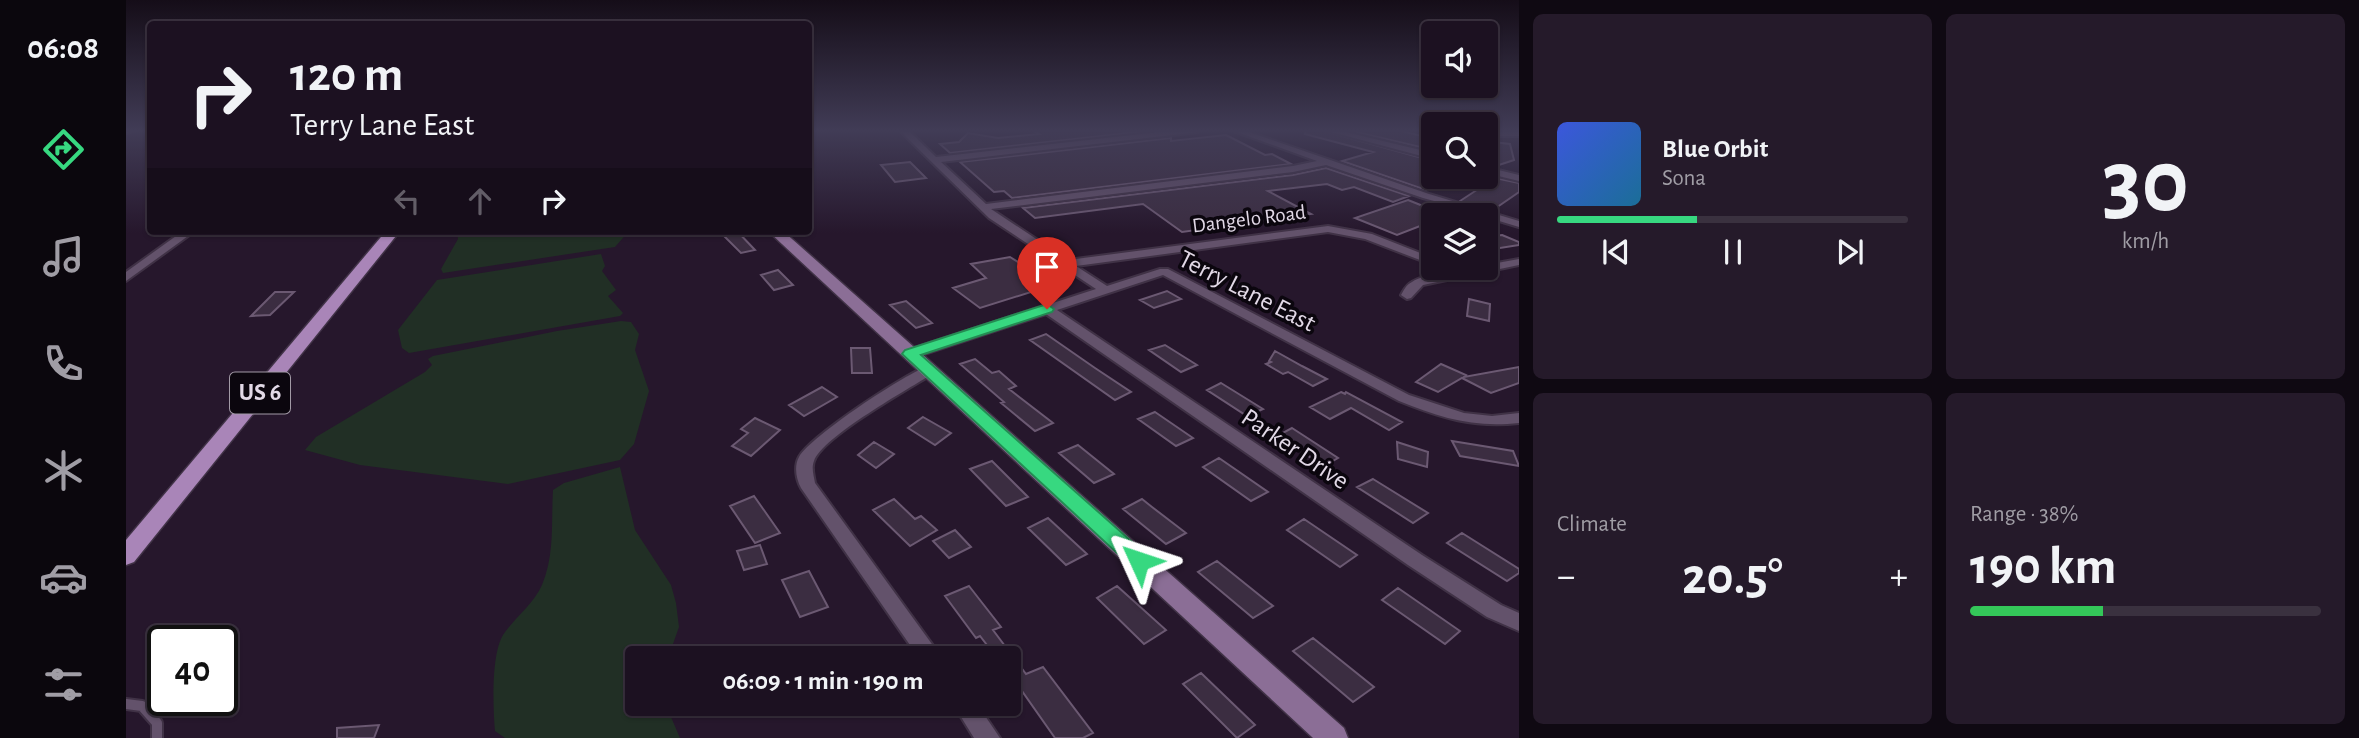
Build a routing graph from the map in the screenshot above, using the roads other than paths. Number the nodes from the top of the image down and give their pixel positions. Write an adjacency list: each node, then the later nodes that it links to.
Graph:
1 (939, 164): 6 (street)
2 (1314, 164): 6 (street)
3 (1333, 164): 7 (street)
4 (1498, 173): 5 (street)
5 (1519, 178)
6 (983, 207): 14 (street)
7 (1519, 224)
8 (184, 235): 17 (street)
9 (390, 235): 25 (main road, US 6)
10 (779, 235): 22 (street)
11 (1135, 254): 12 (street, Dangelo Road); 14 (street, Dangelo Road); 16 (street)
12 (1421, 257)
13 (1519, 262): 15 (street)
14 (1066, 264): 19 (street)
15 (1498, 266)
16 (1164, 271): 19 (street, Terry Lane East); 24 (street, Terry Lane East)
17 (126, 277)
18 (1425, 280): 20 (street)
19 (1105, 290): 21 (street, Terry Lane East)
20 (1407, 296)
21 (1047, 309): 22 (street, Terry Lane East); 26 (street, Parker Drive)
22 (910, 354): 23 (street)
23 (929, 370): 27 (street); 32 (street)
24 (1519, 418)
25 (126, 555)
26 (1519, 622)
27 (922, 646)
28 (126, 704): 30 (lane)
29 (972, 716): 31 (street)
30 (157, 738)
31 (988, 738)
32 (1334, 738)

